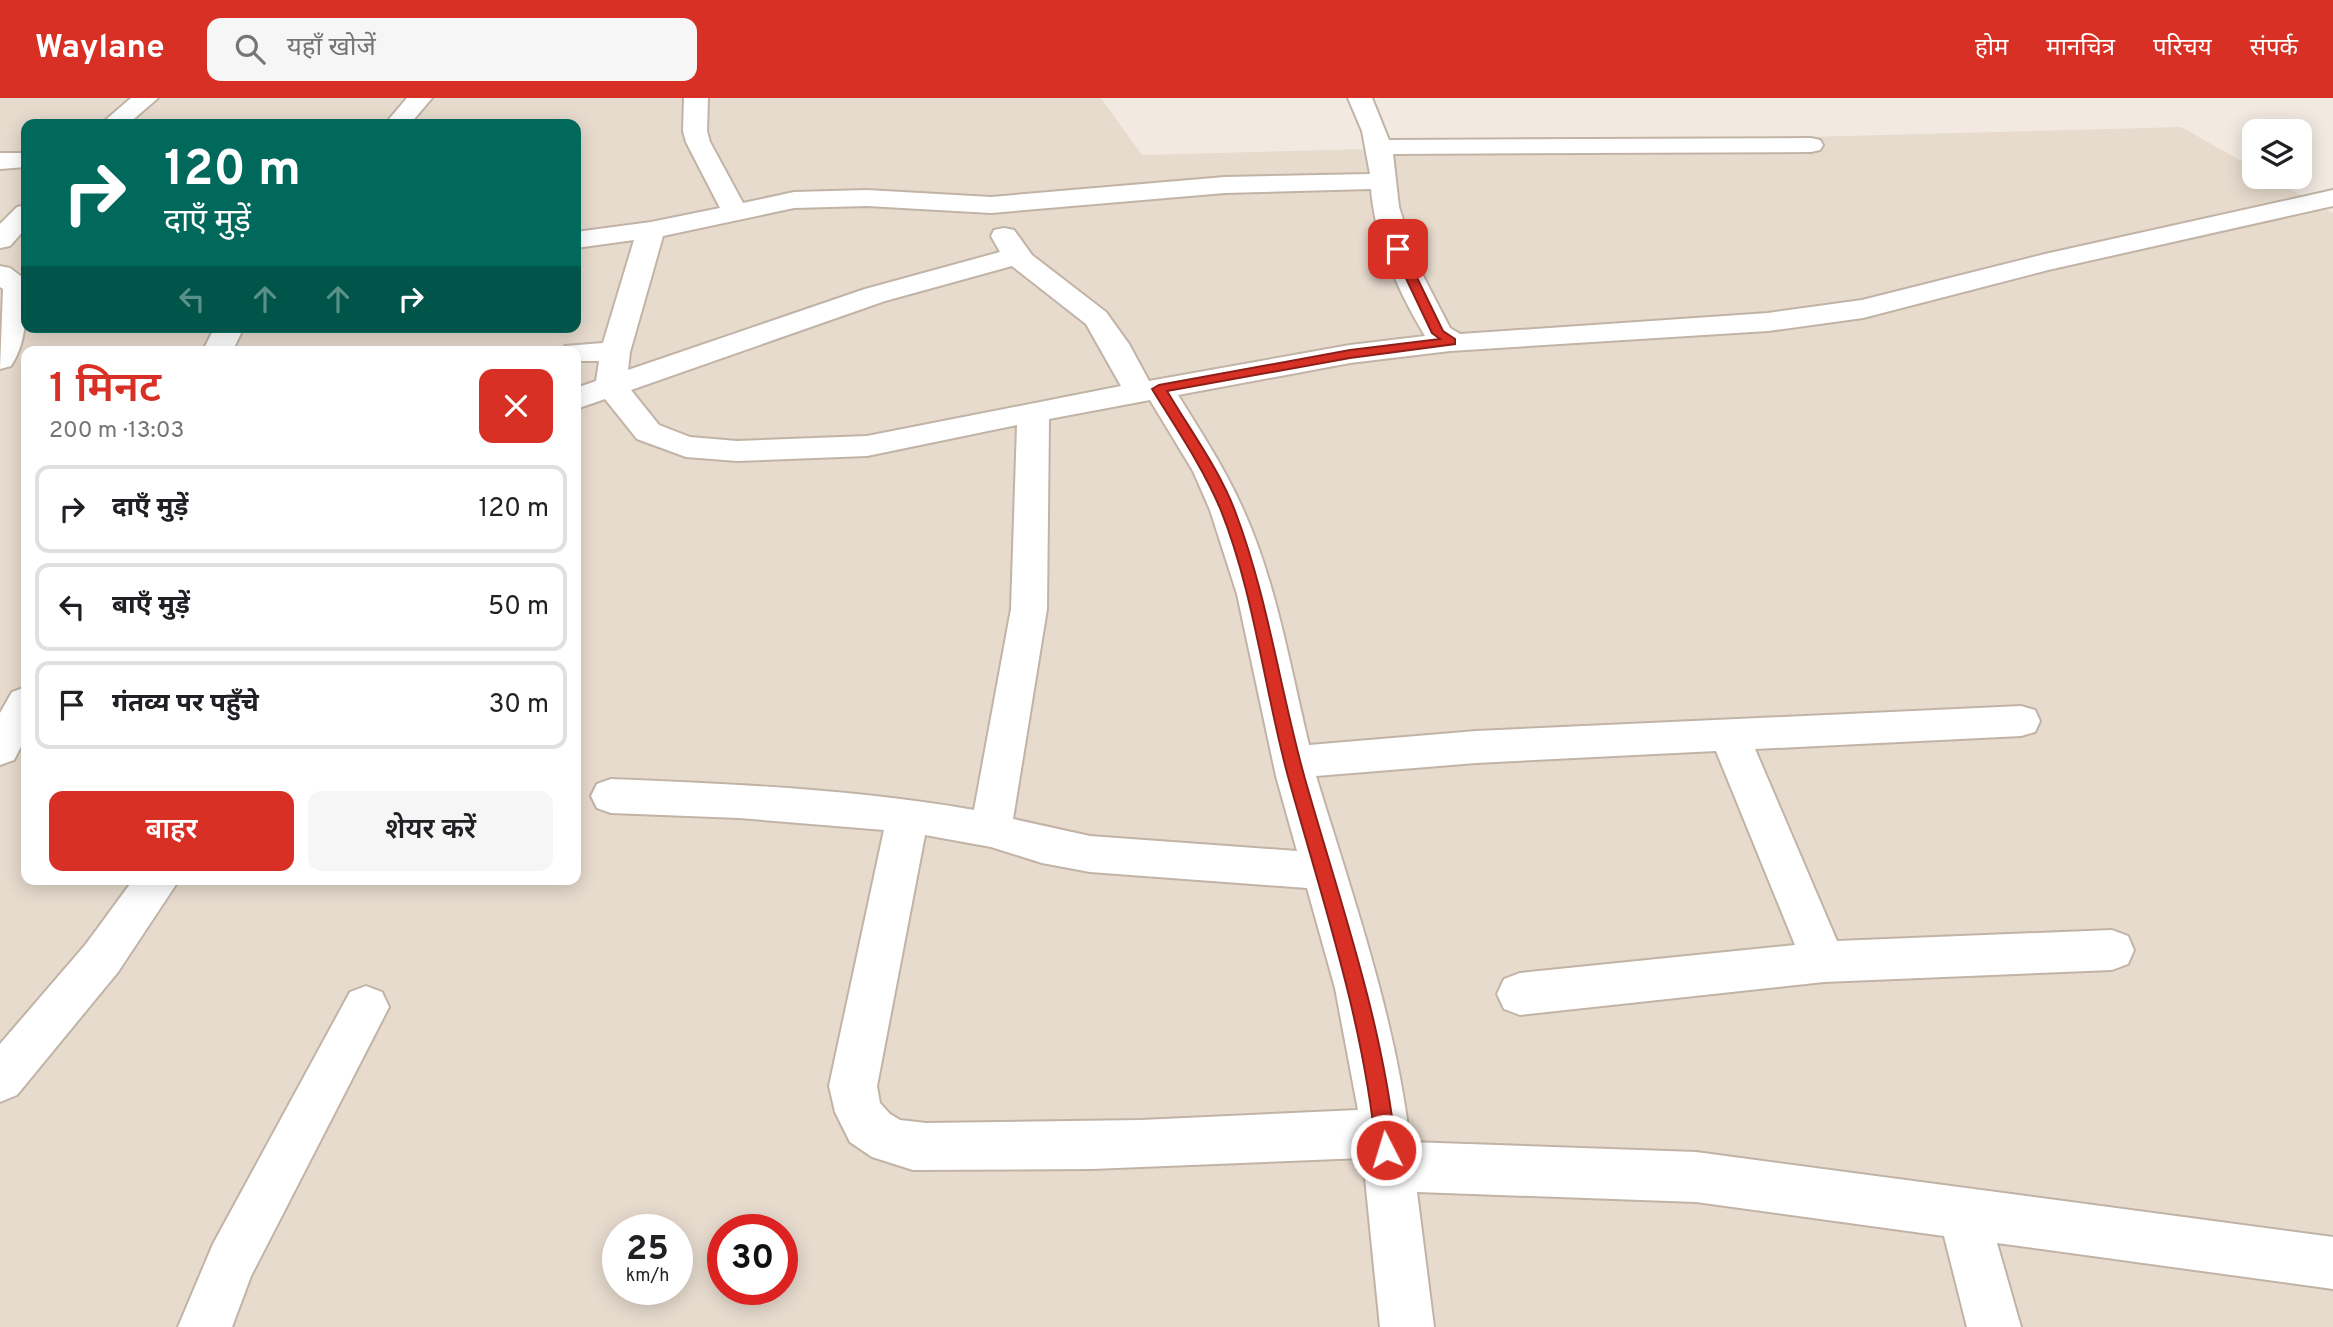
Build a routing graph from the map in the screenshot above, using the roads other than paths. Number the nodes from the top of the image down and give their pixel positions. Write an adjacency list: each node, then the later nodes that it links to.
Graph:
1 (146, 98): 5 (street)
2 (420, 98): 6 (street)
3 (696, 98): 14 (street)
4 (1360, 98): 8 (street)
5 (119, 119)
6 (401, 119)
7 (1811, 145): 8 (street)
8 (1378, 146): 11 (street)
9 (21, 160): 10 (street)
10 (0, 161)
11 (1384, 181): 13 (street); 21 (street)
12 (2333, 198): 21 (street)
13 (990, 205): 14 (street); 19 (street)
14 (735, 212): 16 (street)
15 (21, 218): 18 (street)
16 (650, 230): 17 (street); 23 (street)
17 (581, 239)
18 (0, 240)
19 (1017, 256): 25 (street); 26 (street)
20 (0, 274): 24 (street)
21 (1451, 342): 26 (street)
22 (581, 352): 23 (street)
23 (615, 352): 25 (street)
24 (0, 360)
25 (611, 387): 27 (street); 28 (street)
26 (1149, 391): 28 (street); 33 (street)
27 (581, 397)
28 (1033, 412): 36 (street)
29 (21, 711): 32 (street)
30 (2021, 722): 31 (street)
31 (1730, 736): 33 (street); 40 (street)
32 (0, 749)
33 (1293, 762): 37 (street)
34 (611, 796): 35 (street)
35 (908, 815): 36 (street); 44 (street)
36 (991, 830): 37 (street)
37 (1324, 871): 44 (street)
38 (154, 885): 43 (street)
39 (2112, 950): 40 (street)
40 (1824, 962): 41 (street)
41 (1520, 993)
42 (366, 1007): 47 (street)
43 (0, 1079)
44 (1386, 1149): 45 (street); 48 (street)
45 (1963, 1213): 46 (street); 49 (street)
46 (2333, 1263)
47 (205, 1327)
48 (1407, 1327)
49 (1994, 1327)

